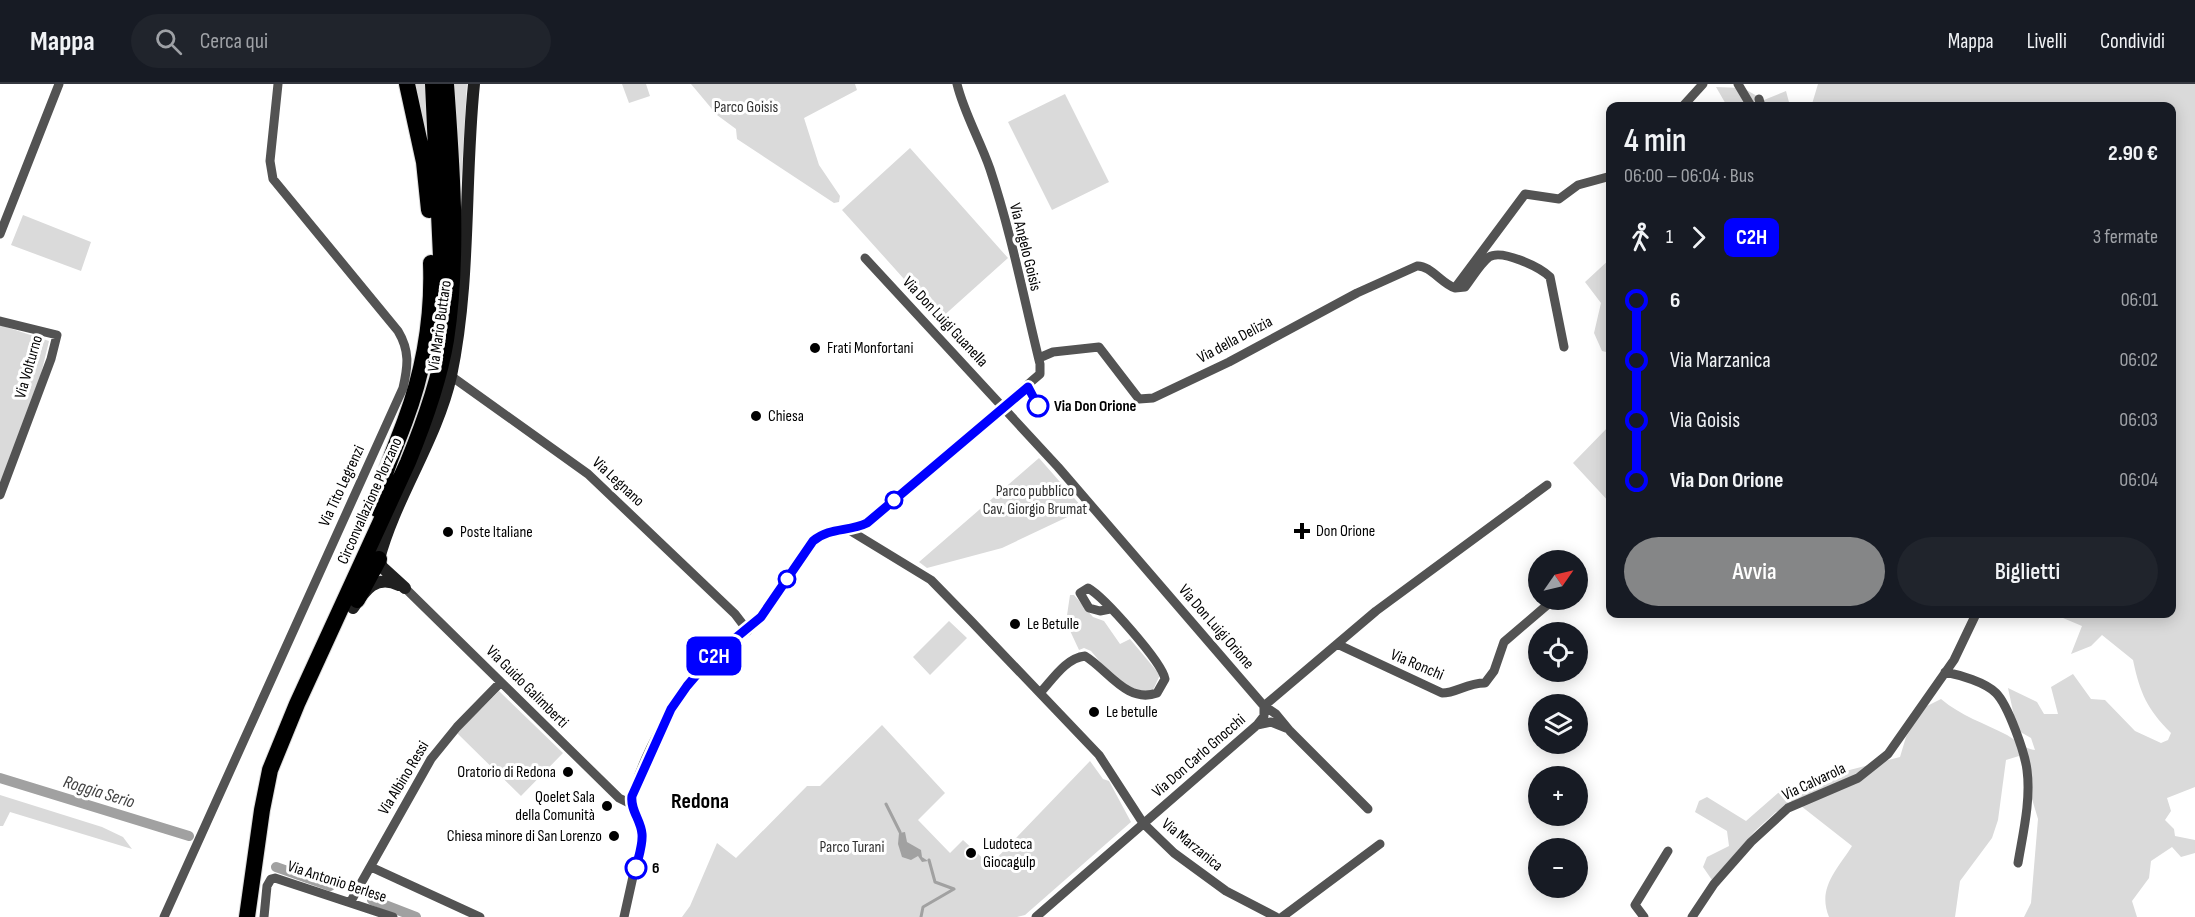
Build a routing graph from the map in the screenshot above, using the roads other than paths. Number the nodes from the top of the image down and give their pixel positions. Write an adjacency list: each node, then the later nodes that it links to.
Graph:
1 (59, 84): 13 (street)
2 (278, 84): 49 (street, Via Tito Legrenzi)
3 (407, 84): 24 (highway)
4 (433, 84): 24 (highway, Circonvallazione Plorzano)
5 (446, 84): 37 (highway, Circonvallazione Plorzano)
6 (474, 84): 20 (street, Via Mario Buttaro)
7 (957, 84): 19 (street, Via Angelo Goisis)
8 (1703, 84): 10 (street)
9 (1738, 84): 11 (street)
10 (1687, 102)
11 (1749, 102)
12 (1606, 177): 16 (street)
13 (4, 214): 14 (street)
14 (0, 234)
15 (865, 258): 21 (street, Via Don Luigi Guanella)
16 (1455, 288): 18 (street); 19 (street, Via della Delizia)
17 (0, 321): 23 (street, Via Volturno)
18 (1564, 347)
19 (1039, 358): 21 (street)
20 (451, 376): 26 (street, Via Mario Buttaro); 32 (street, Via Legnano)
21 (1004, 407): 25 (street); 38 (street, Via Don Luigi Orione)
22 (1547, 485): 33 (street)
23 (0, 495)
24 (377, 509): 50 (highway, Circonvallazione Plorzano)
25 (849, 530): 32 (street); 36 (street, Via Marzanica)
26 (379, 559): 27 (street); 28 (highway)
27 (405, 588): 28 (street); 35 (street, Via Guido Galimberti)
28 (353, 608): 37 (highway)
29 (1110, 609): 36 (street)
30 (1541, 610): 33 (street, Via Ronchi)
31 (1974, 618): 34 (street, Via Calvarola)
32 (747, 631): 41 (street)
33 (1337, 644): 38 (street)
34 (1945, 672): 46 (street); 60 (street, Via Calvarola)
35 (500, 683): 41 (street, Via Guido Galimberti); 47 (street, Via Albino Ressi)
36 (1040, 693): 43 (street, Via Marzanica)
37 (297, 704): 51 (highway, Circonvallazione Plorzano)
38 (1264, 706): 39 (street, Via Don Carlo Gnocchi); 40 (street, Via Don Luigi Orione)
39 (1257, 725): 40 (street); 43 (street, Via Don Carlo Gnocchi)
40 (1290, 731): 42 (street, Via Don Luigi Orione)
41 (631, 804): 55 (street)
42 (1368, 809)
43 (1143, 823): 56 (street, Via Don Carlo Gnocchi); 57 (street, Via Marzanica)
44 (1380, 844): 58 (street)
45 (1668, 851): 59 (street)
46 (2018, 863)
47 (371, 867): 48 (street, Via Albino Ressi); 54 (street)
48 (351, 901): 52 (street, Via Antonio Berlese); 53 (street, Via Antonio Berlese)
49 (164, 917)
50 (238, 917)
51 (247, 917)
52 (264, 917)
53 (393, 917)
54 (480, 917)
55 (624, 917)
56 (1036, 917)
57 (1276, 917)
58 (1282, 917)
59 (1644, 917)
60 (1692, 917)

